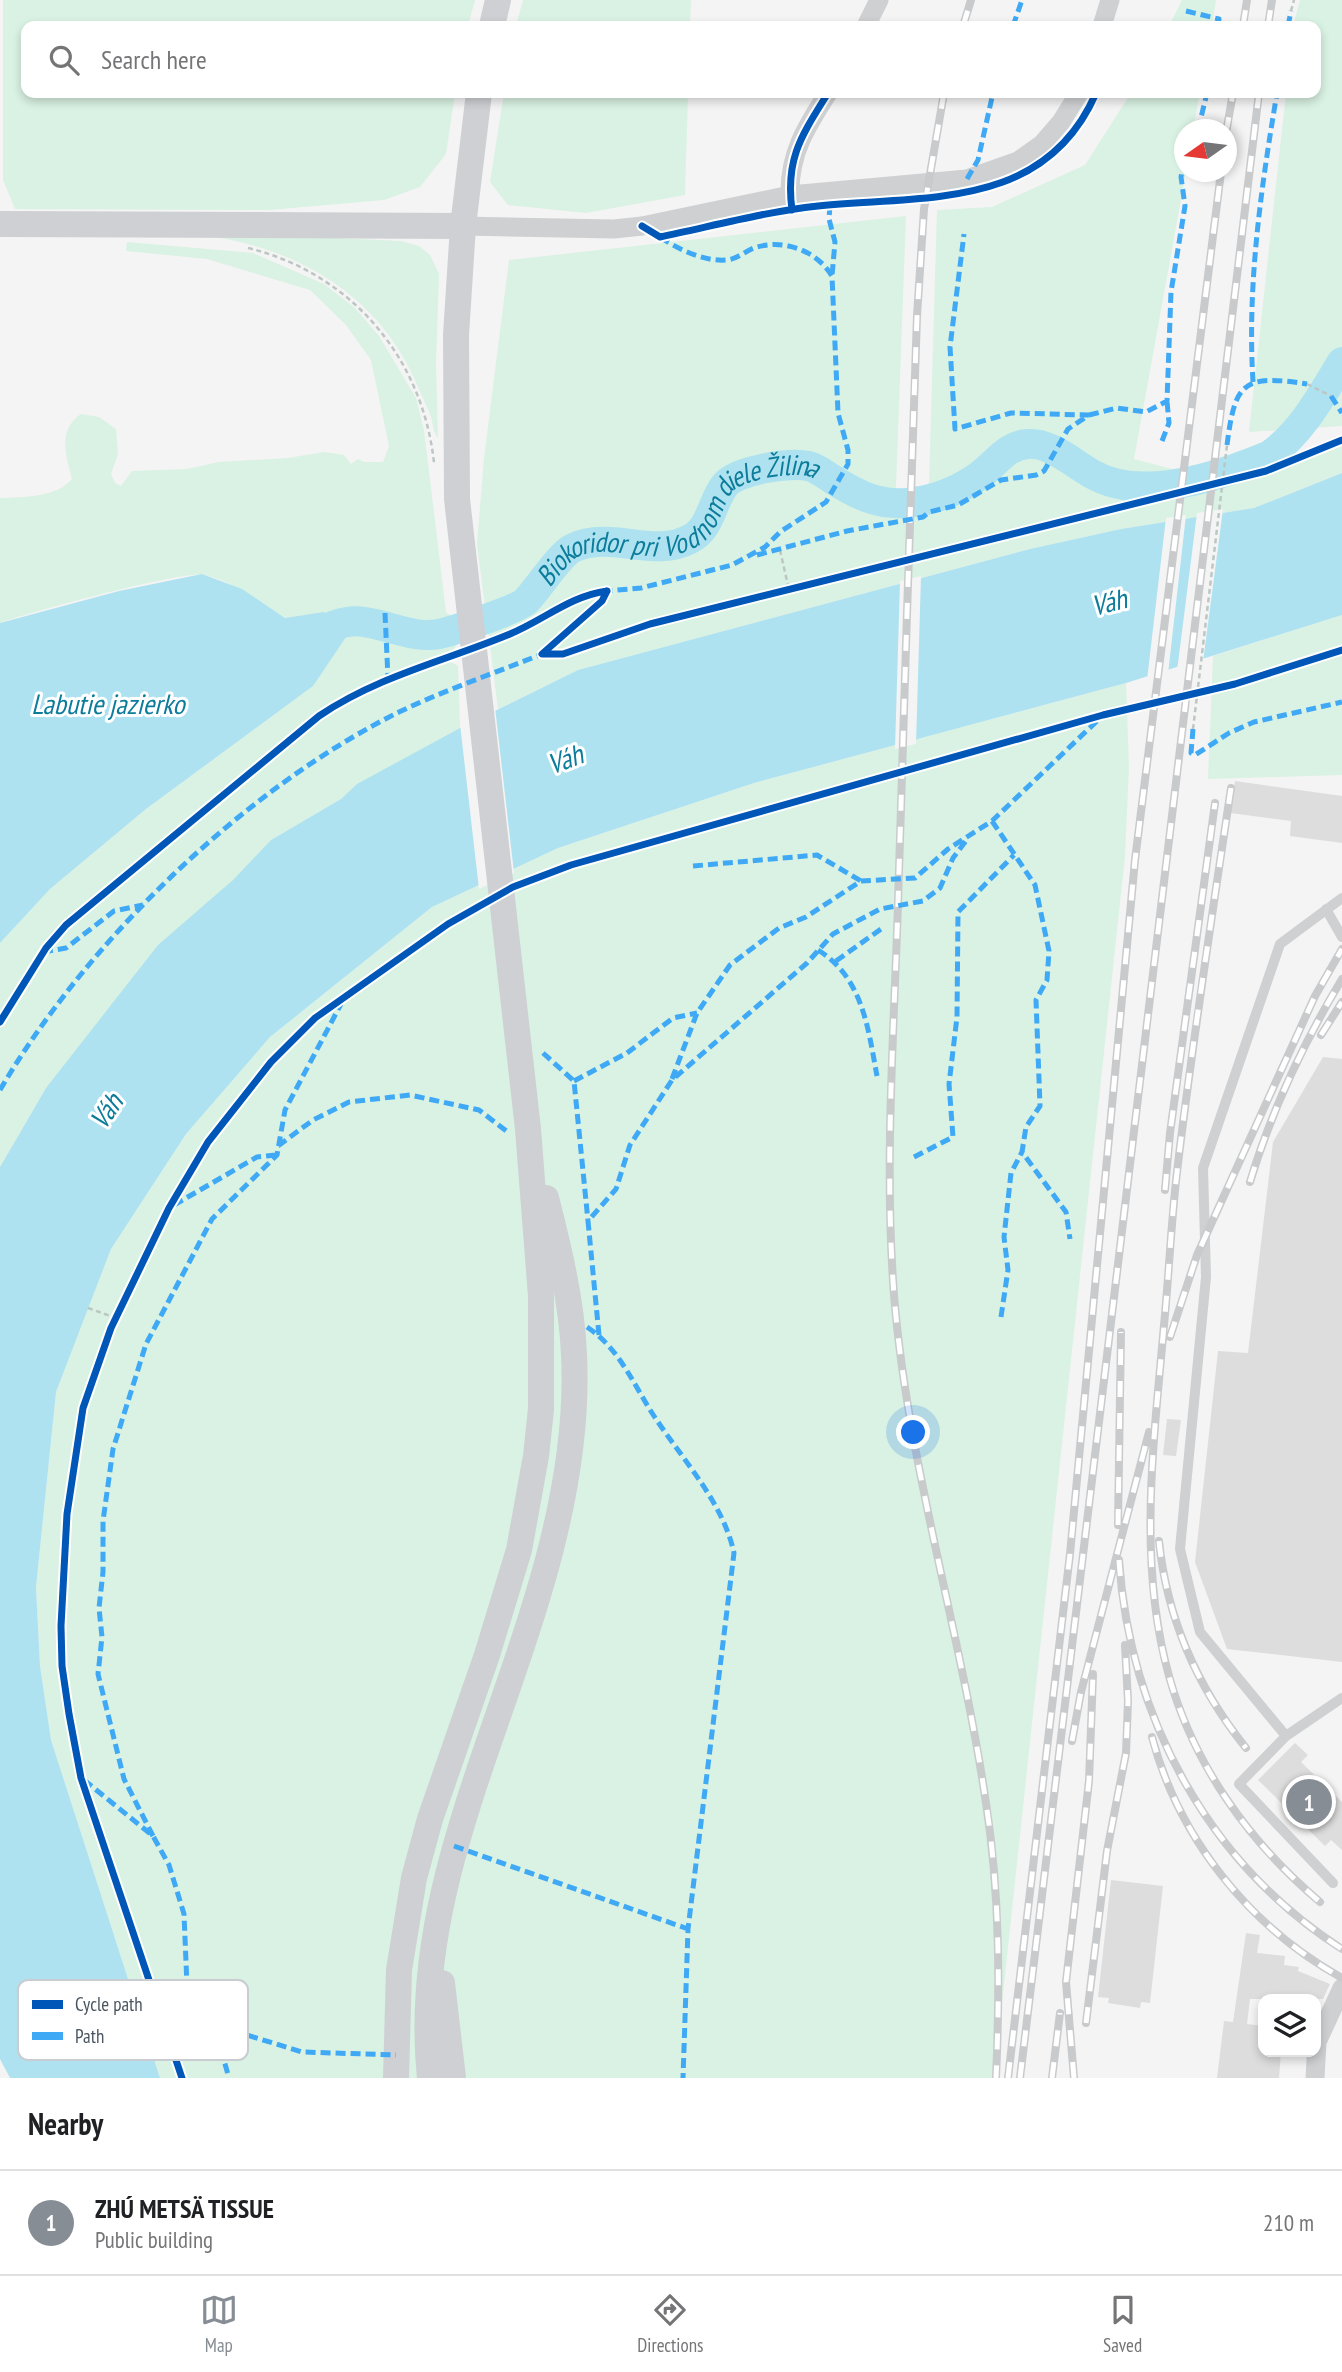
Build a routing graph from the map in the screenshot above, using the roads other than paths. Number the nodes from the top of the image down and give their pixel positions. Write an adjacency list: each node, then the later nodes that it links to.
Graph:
1 (498, 0): 4 (main road)
2 (879, 0): 5 (street)
3 (1110, 0): 6 (street)
4 (493, 21)
5 (868, 21)
6 (1104, 21)
7 (478, 98): 12 (main road)
8 (825, 98): 10 (street)
9 (1076, 98): 10 (street)
10 (790, 195): 12 (street)
11 (0, 224): 12 (main road)
12 (463, 226): 16 (main road)
13 (1342, 898): 14 (lane)
14 (1326, 909): 15 (lane); 18 (lane)
15 (1342, 937)
16 (528, 1129): 20 (main road); 22 (main road)
17 (1342, 1698): 18 (lane)
18 (1286, 1736): 19 (lane)
19 (1333, 1883)
20 (434, 1936): 23 (main road); 24 (main road)
21 (1342, 1988): 25 (street)
22 (397, 2070)
23 (430, 2078)
24 (453, 2078)
25 (1315, 2078)

